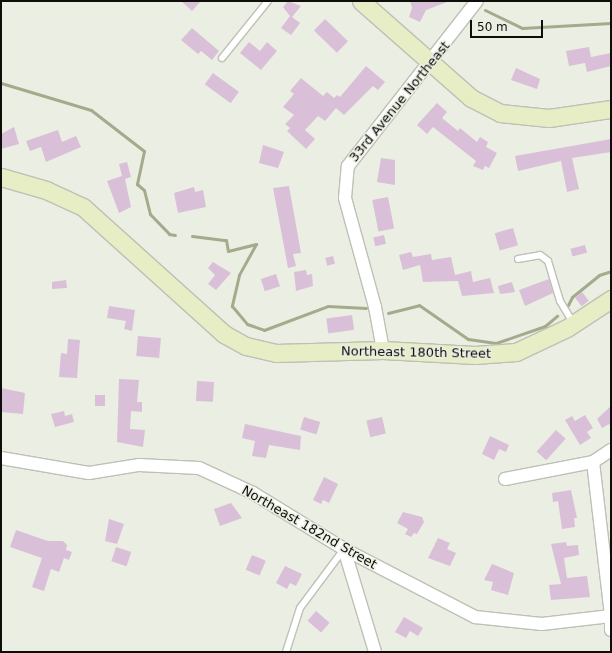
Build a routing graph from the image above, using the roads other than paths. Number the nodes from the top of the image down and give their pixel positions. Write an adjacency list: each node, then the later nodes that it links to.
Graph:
1 (268, 1): 4 (lane)
2 (361, 1): 5 (street)
3 (477, 1): 5 (street, 33rd Avenue Northeast)
4 (222, 58)
5 (433, 62): 6 (street); 11 (street, 33rd Avenue Northeast)
6 (611, 109)
7 (1, 177): 11 (street, Northeast 180th Street)
8 (518, 259): 10 (lane)
9 (611, 299): 10 (street, Northeast 180th Street)
10 (574, 324): 11 (street, Northeast 180th Street)
11 (383, 350)
12 (611, 450): 14 (street)
13 (1, 458): 16 (street, Northeast 182nd Street)
14 (593, 462): 15 (street); 17 (street)
15 (506, 479)
16 (344, 549): 17 (street, Northeast 182nd Street); 19 (lane); 20 (street)
17 (611, 616): 18 (street)
18 (611, 630)
19 (286, 652)
20 (375, 652)

